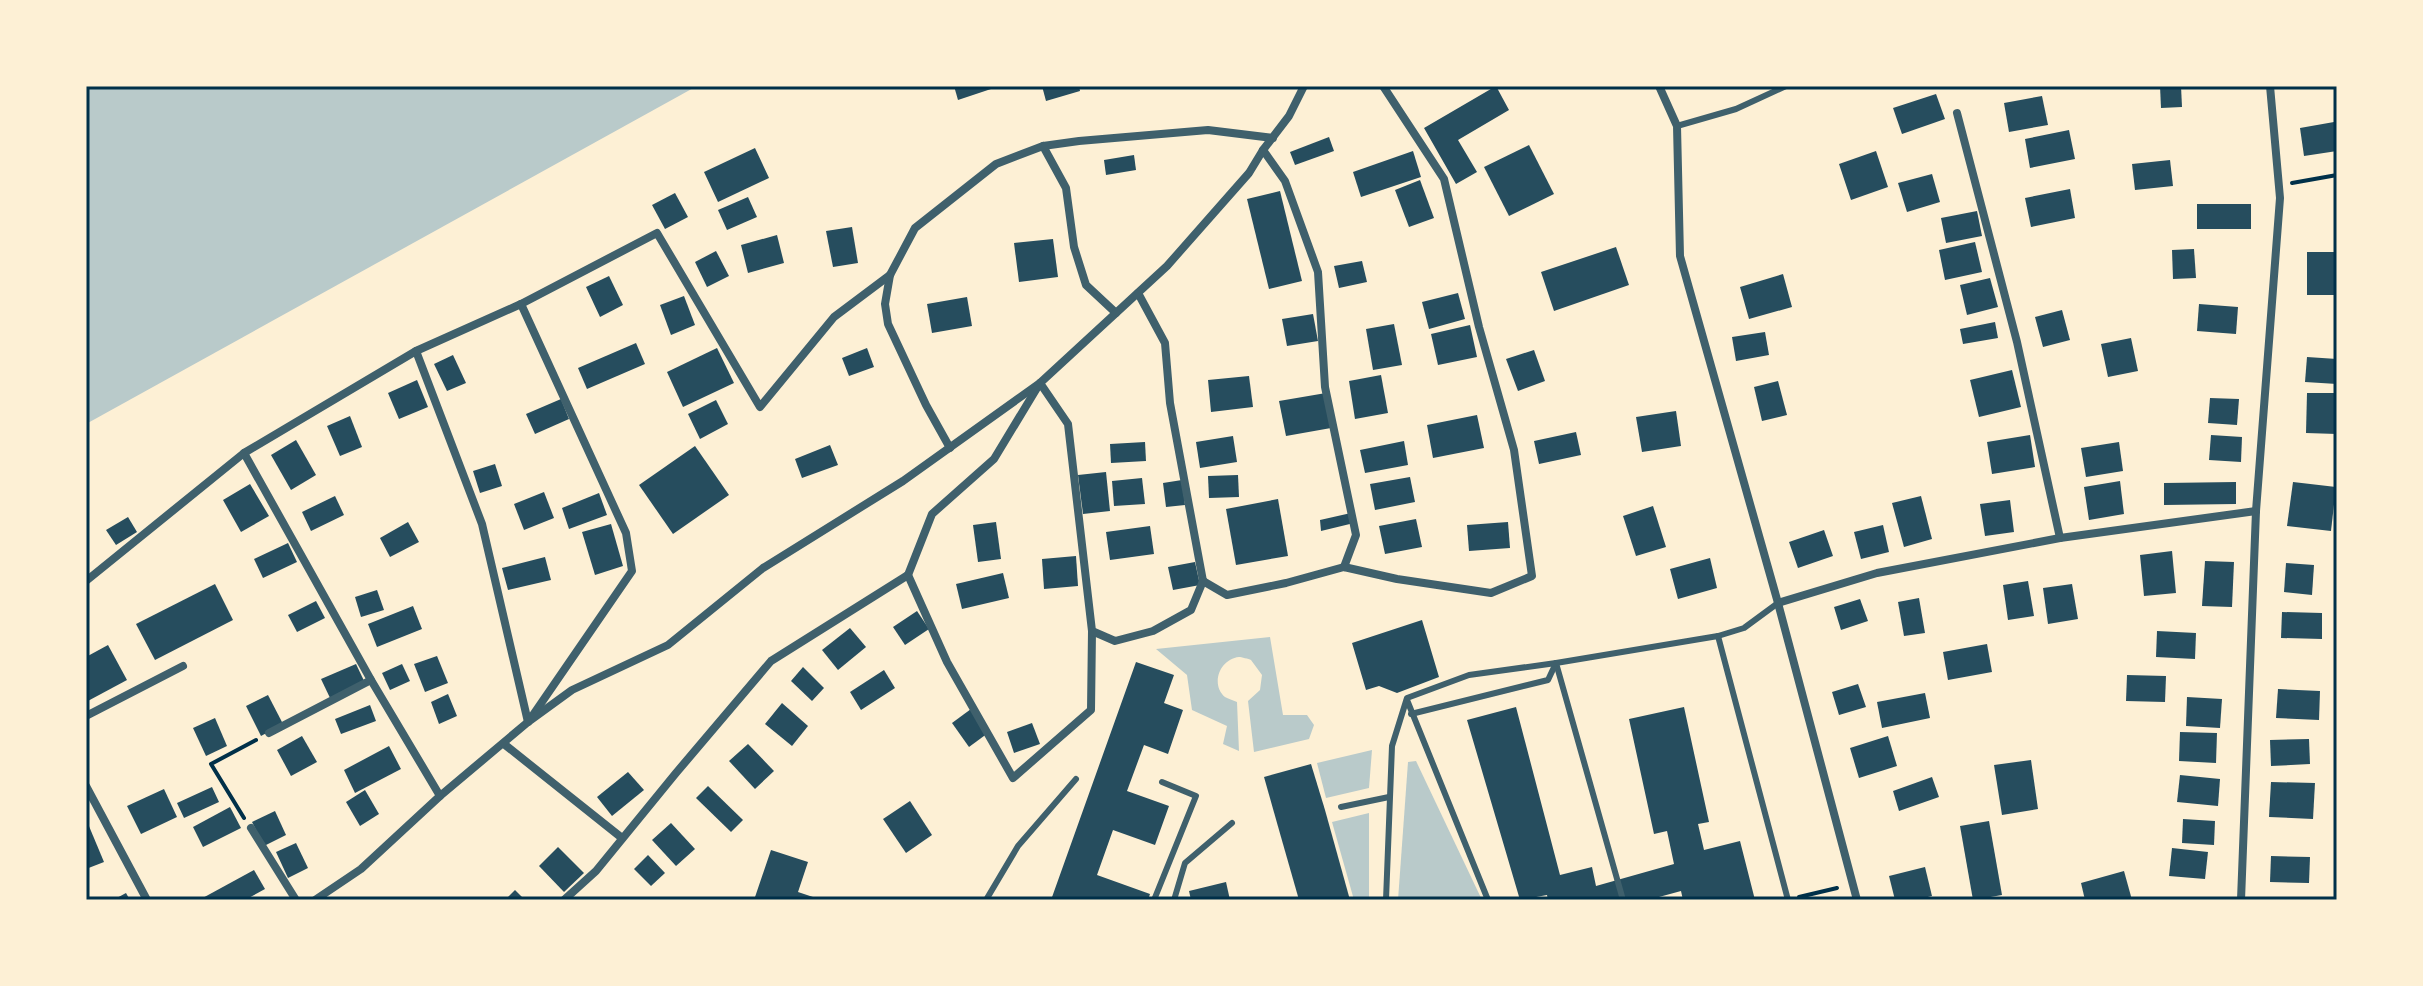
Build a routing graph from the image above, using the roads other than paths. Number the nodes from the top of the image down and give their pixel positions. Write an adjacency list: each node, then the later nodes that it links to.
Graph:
1 (1304, 86): 8 (street)
2 (1383, 86): 21 (street)
3 (1659, 86): 7 (street)
4 (1786, 86): 7 (lane)
5 (2270, 86): 19 (street)
6 (1957, 113): 20 (street)
7 (1677, 126): 25 (street)
8 (1273, 138): 9 (street); 10 (street)
9 (1043, 146): 11 (street); 14 (street)
10 (1263, 150): 12 (street); 21 (street)
11 (890, 275): 13 (street); 17 (street)
12 (1138, 293): 14 (street); 24 (street)
13 (521, 304): 15 (street); 34 (street)
14 (1116, 313): 16 (street)
15 (416, 351): 18 (street); 34 (street)
16 (1040, 383): 17 (street); 22 (street); 26 (street)
17 (950, 448): 34 (street)
18 (244, 453): 23 (street); 30 (street)
19 (2256, 511): 20 (street); 58 (street)
20 (2060, 538): 25 (street)
21 (1344, 567): 24 (street)
22 (908, 575): 26 (street); 45 (street)
23 (86, 581)
24 (1203, 581): 26 (street)
25 (1778, 603): 27 (lane); 57 (street)
26 (1092, 631)
27 (1718, 636): 28 (lane); 56 (lane)
28 (1556, 663): 31 (lane); 32 (lane); 55 (lane)
29 (183, 666): 33 (street)
30 (371, 680): 35 (street); 40 (street)
31 (1407, 698): 32 (lane); 41 (lane)
32 (1411, 714): 54 (lane)
33 (86, 716)
34 (528, 722): 36 (street)
35 (269, 733)
36 (504, 744): 40 (street); 45 (street)
37 (1076, 779): 50 (lane)
38 (1162, 782): 51 (lane)
39 (86, 786): 46 (street)
40 (440, 796): 48 (street)
41 (1389, 797): 42 (lane); 53 (lane)
42 (1341, 807)
43 (1232, 823): 52 (lane)
44 (251, 828): 47 (street)
45 (622, 838): 49 (street)
46 (147, 900)
47 (296, 900)
48 (315, 900)
49 (564, 900)
50 (986, 900)
51 (1154, 900)
52 (1174, 900)
53 (1386, 900)
54 (1488, 900)
55 (1623, 900)
56 (1788, 900)
57 (1857, 900)
58 (2241, 900)

